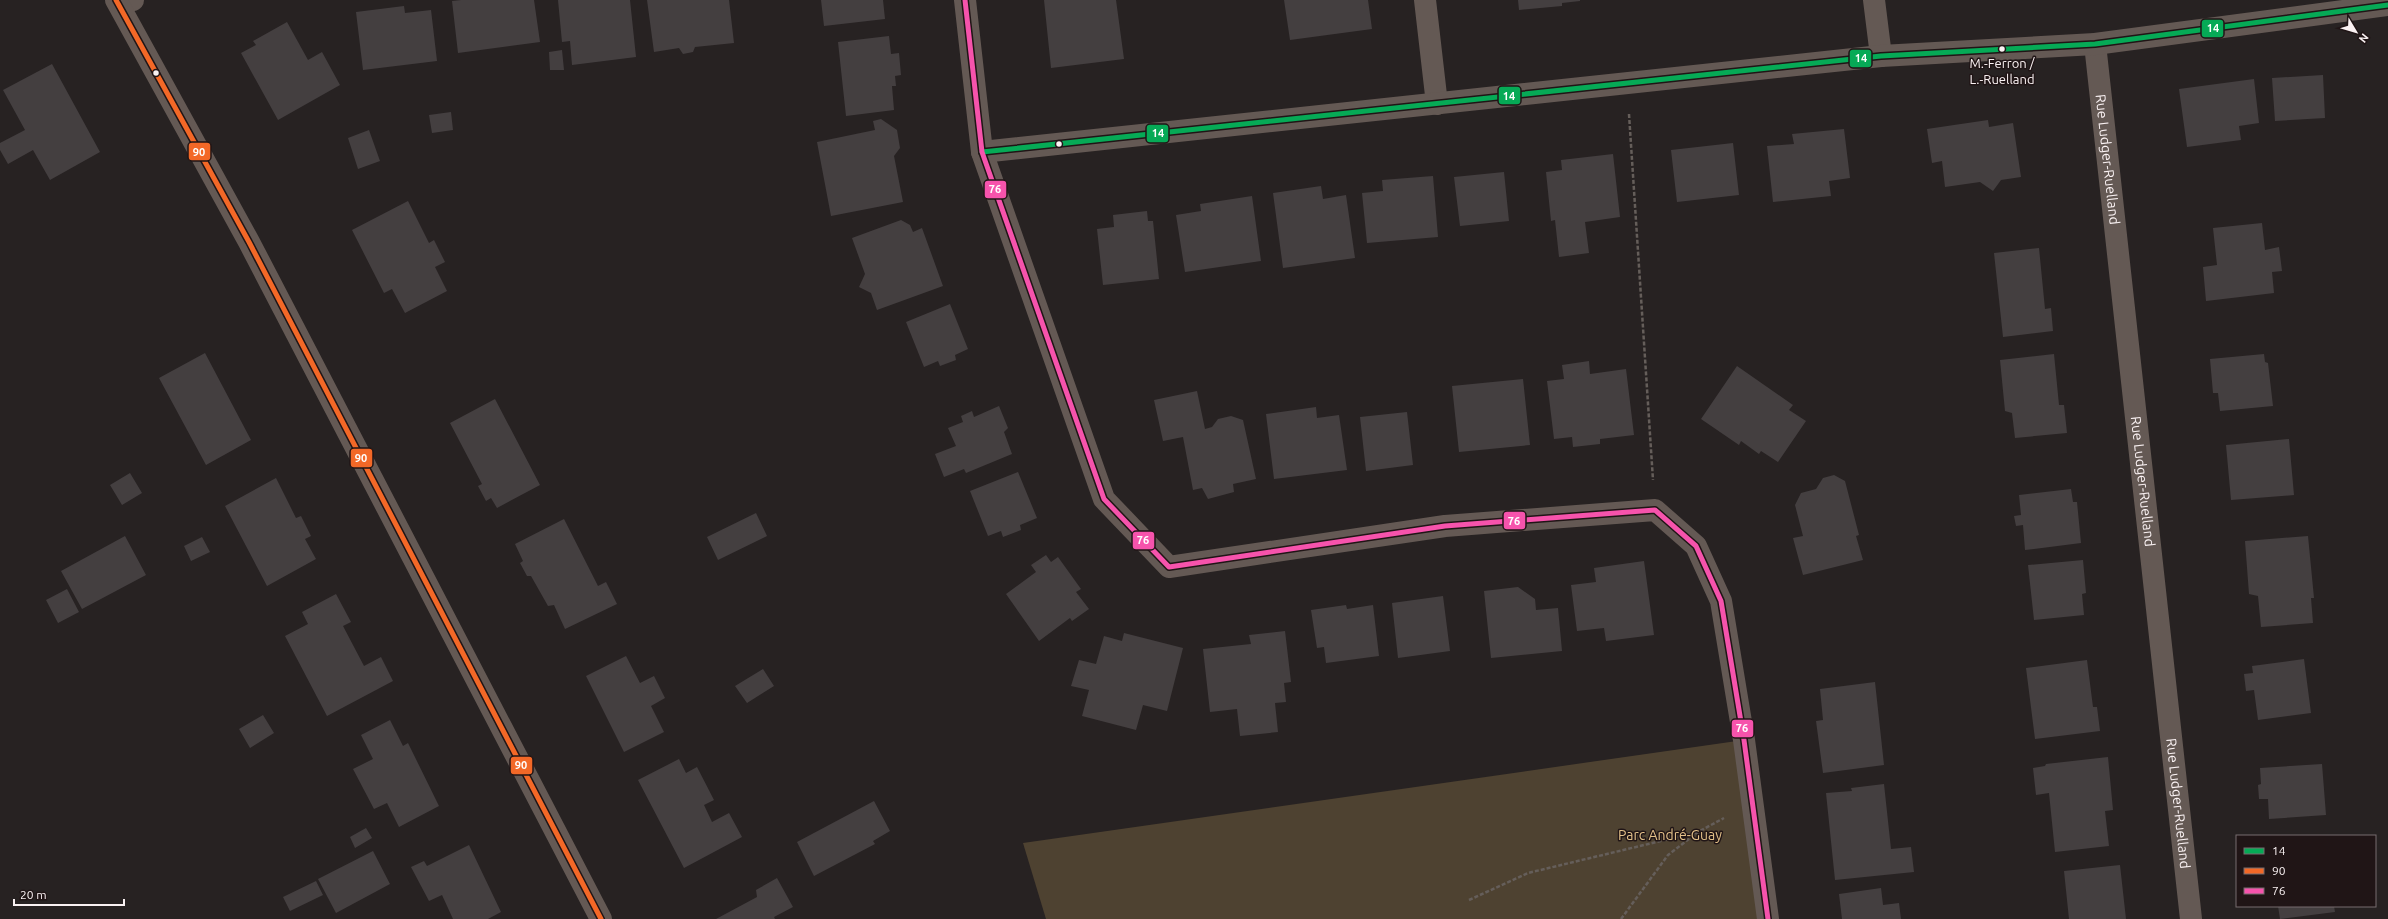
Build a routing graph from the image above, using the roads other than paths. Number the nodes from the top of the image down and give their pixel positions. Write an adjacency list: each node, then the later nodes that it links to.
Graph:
1 (965, 0): 9 (street)
2 (1425, 0): 8 (street)
3 (1874, 0): 7 (street)
4 (122, 1): 10 (street)
5 (2388, 5): 6 (street)
6 (2095, 44): 7 (street); 12 (street, Rue Ludger-Ruelland)
7 (1880, 56): 8 (street)
8 (1437, 104): 9 (street)
9 (982, 152): 11 (street)
10 (600, 919)
11 (1768, 919)
12 (2191, 919)

